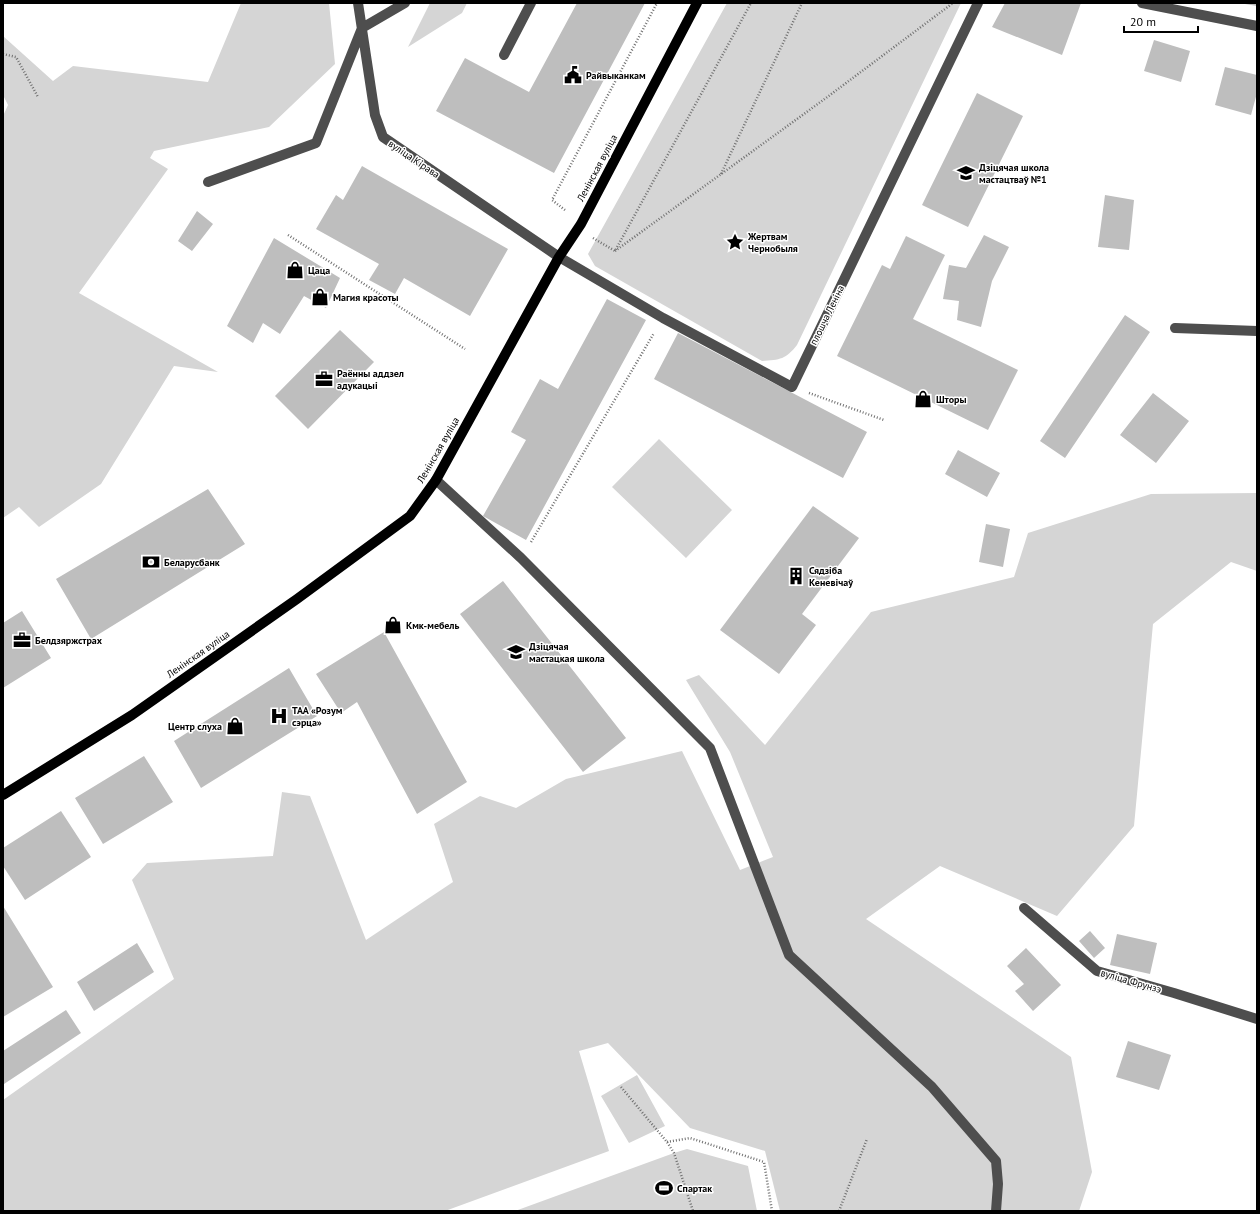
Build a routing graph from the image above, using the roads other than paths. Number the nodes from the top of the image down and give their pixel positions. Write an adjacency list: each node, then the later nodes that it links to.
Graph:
1 (358, 3): 8 (street, вуліца Кірава)
2 (405, 3): 8 (street)
3 (531, 3): 9 (street)
4 (698, 3): 11 (main road, Ленінская вуліца)
5 (978, 3): 11 (street, плошча Леніна)
6 (1142, 3): 7 (street)
7 (1257, 26)
8 (362, 28): 10 (street); 11 (street, вуліца Кірава)
9 (504, 54)
10 (208, 182)
11 (559, 257): 14 (main road, Ленінская вуліца)
12 (1175, 328): 13 (street)
13 (1257, 331)
14 (436, 480): 15 (main road, Ленінская вуліца); 18 (street)
15 (3, 795)
16 (1024, 908): 17 (street, вуліца Фрунзэ)
17 (1257, 1019)
18 (996, 1211)

